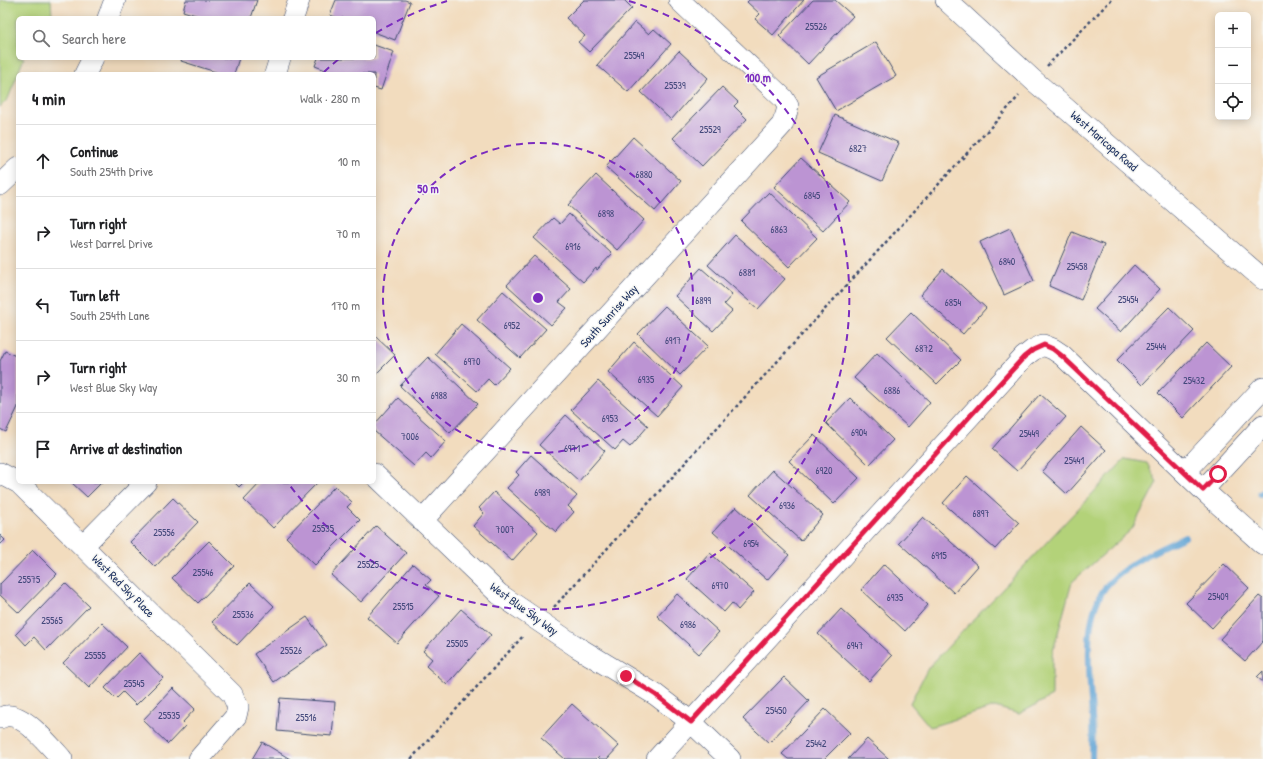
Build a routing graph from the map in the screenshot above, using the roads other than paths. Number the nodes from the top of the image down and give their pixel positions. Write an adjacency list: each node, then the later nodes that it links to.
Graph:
1 (115, 0): 5 (street)
2 (299, 0): 6 (street)
3 (679, 0): 23 (street, South Sunrise Way)
4 (946, 0): 13 (street, West Maricopa Road)
5 (109, 16)
6 (294, 16)
7 (92, 60): 9 (street)
8 (279, 60): 10 (street)
9 (86, 72)
10 (276, 72)
11 (16, 170): 12 (street)
12 (0, 185)
13 (1263, 279)
14 (1263, 388): 16 (street)
15 (1263, 425): 22 (street)
16 (1185, 472): 22 (street); 27 (street)
17 (0, 473): 19 (street, West Red Sky Place)
18 (376, 476): 23 (street, West Blue Sky Way)
19 (16, 481)
20 (20, 484): 25 (street, West Red Sky Place)
21 (144, 484): 25 (street)
22 (1203, 490): 24 (street)
23 (422, 521): 27 (street, West Blue Sky Way)
24 (1263, 544)
25 (83, 546): 29 (street, West Red Sky Place)
26 (3, 717): 28 (street)
27 (691, 722): 30 (street); 31 (street, West Blue Sky Way)
28 (62, 759)
29 (200, 759)
30 (657, 759)
31 (730, 759)

